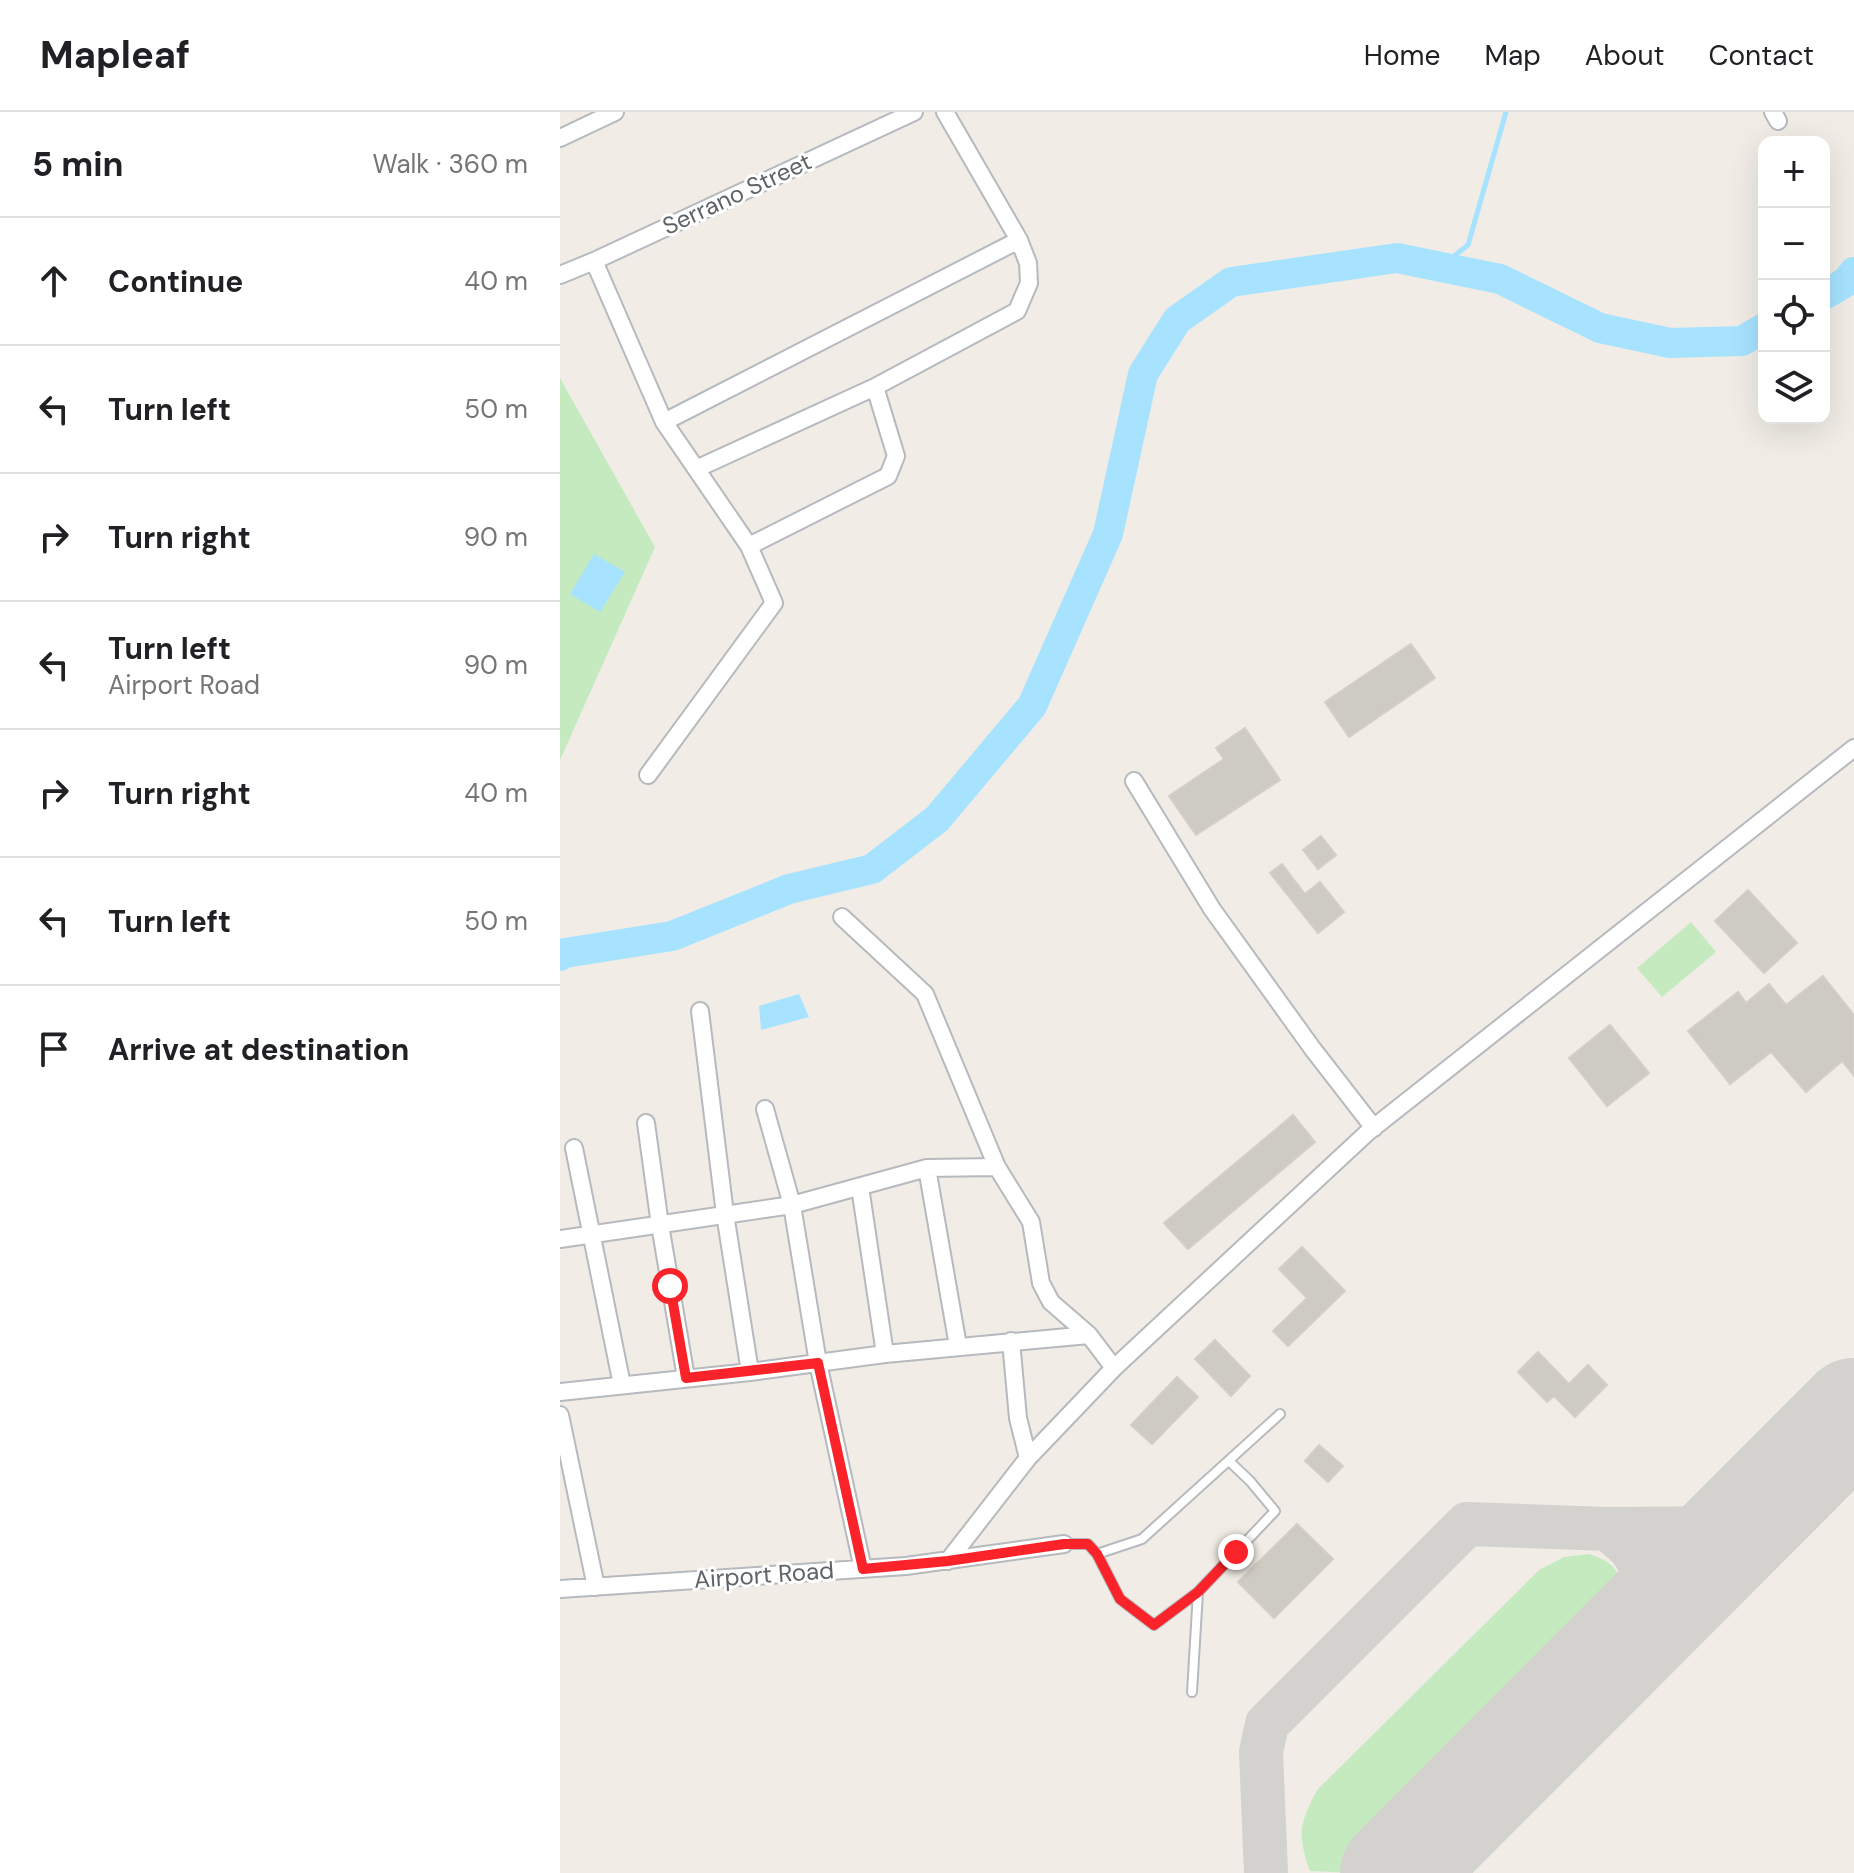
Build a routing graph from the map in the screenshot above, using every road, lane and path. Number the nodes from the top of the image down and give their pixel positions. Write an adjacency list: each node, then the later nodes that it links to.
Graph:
1 (615, 112): 4 (street)
2 (914, 112): 6 (street, Serrano Street)
3 (945, 112): 5 (street)
4 (560, 138)
5 (1019, 240): 8 (street); 9 (street)
6 (594, 261): 7 (street, Serrano Street); 9 (street)
7 (560, 275)
8 (875, 387): 10 (street); 11 (street)
9 (664, 422): 10 (street)
10 (696, 469): 11 (street)
11 (749, 546): 13 (street)
12 (1854, 748): 19 (street)
13 (648, 775)
14 (1134, 781): 19 (street)
15 (842, 917): 21 (street)
16 (700, 1011): 25 (street)
17 (765, 1109): 24 (street)
18 (646, 1123): 26 (street)
19 (1374, 1128): 34 (street)
20 (574, 1148): 27 (street)
21 (997, 1167): 22 (street); 29 (street)
22 (927, 1168): 23 (street); 31 (street)
23 (860, 1187): 24 (street); 32 (street)
24 (792, 1205): 25 (street); 33 (street)
25 (725, 1214): 26 (street); 35 (street)
26 (660, 1225): 27 (street); 36 (street)
27 (591, 1234): 28 (street); 37 (street)
28 (560, 1239)
29 (1089, 1335): 30 (street); 34 (street)
30 (1011, 1341): 31 (street); 41 (street)
31 (958, 1346): 32 (street)
32 (885, 1354): 33 (street)
33 (818, 1363): 35 (street); 46 (street)
34 (1114, 1368): 41 (street)
35 (750, 1372): 36 (street)
36 (686, 1378): 37 (street)
37 (622, 1385): 38 (street)
38 (560, 1392)
39 (1280, 1414): 42 (lane)
40 (560, 1415): 47 (street)
41 (1028, 1458): 45 (street)
42 (1229, 1461): 44 (lane); 49 (lane)
43 (1064, 1544): 44 (lane); 45 (street, Airport Road)
44 (1097, 1554): 49 (lane)
45 (948, 1561): 46 (street, Airport Road)
46 (863, 1569): 47 (street, Airport Road)
47 (596, 1587): 48 (street, Airport Road)
48 (560, 1589)
49 (1198, 1592): 50 (lane)
50 (1192, 1692)

